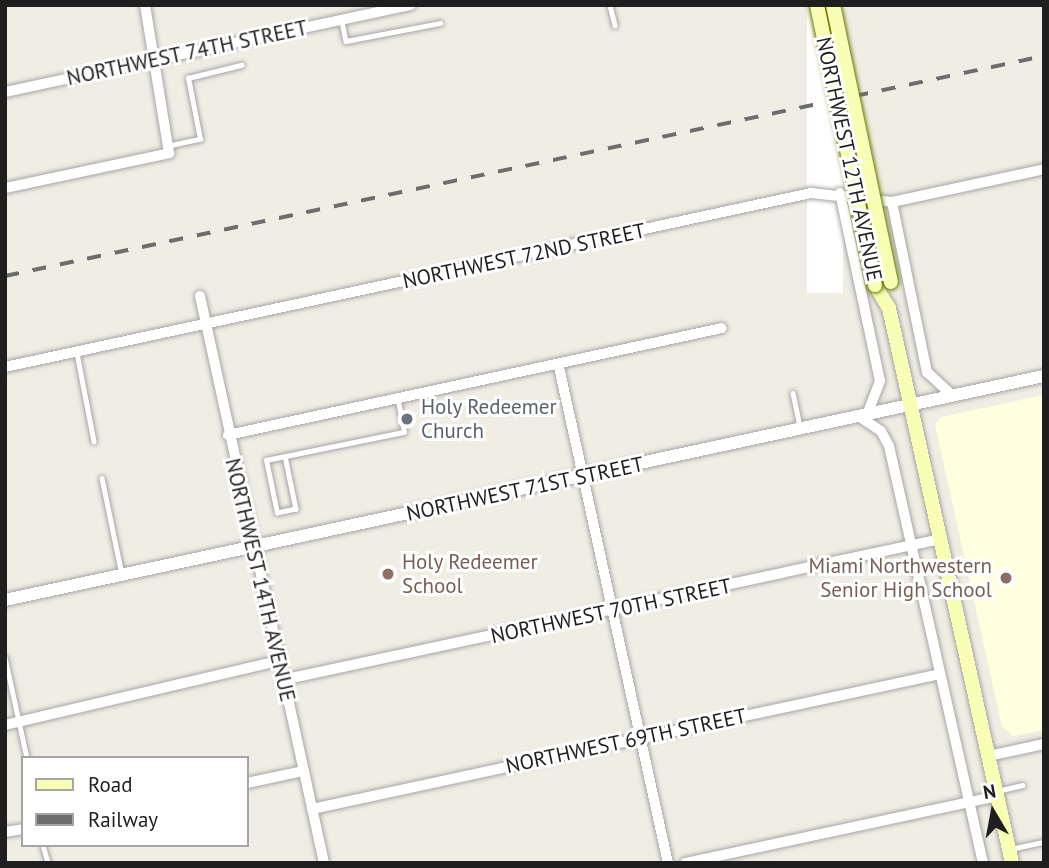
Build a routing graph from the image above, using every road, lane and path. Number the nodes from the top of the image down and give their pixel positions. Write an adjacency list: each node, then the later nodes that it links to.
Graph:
1 (145, 5): 9 (street)
2 (411, 5): 6 (street, NORTHWEST 74TH STREET)
3 (610, 5): 8 (lane)
4 (817, 5): 18 (main road, NORTHWEST 12TH AVENUE, bridge)
5 (833, 5): 18 (main road, NORTHWEST 12TH AVENUE, bridge)
6 (342, 20): 7 (lane); 9 (street, NORTHWEST 74TH STREET)
7 (440, 23)
8 (615, 24)
9 (157, 59): 11 (street, NORTHWEST 74TH STREET); 12 (street)
10 (241, 65): 12 (lane)
11 (5, 92)
12 (170, 149): 14 (street)
13 (1044, 169): 16 (street, NORTHWEST 72ND STREET)
14 (5, 188)
15 (840, 193): 16 (street, NORTHWEST 72ND STREET); 19 (street, NORTHWEST 72ND STREET); 29 (street, NORTHWEST 12TH AVENUE)
16 (892, 202): 26 (street, NORTHWEST 12TH AVENUE)
17 (200, 296): 19 (street, NORTHWEST 14TH AVENUE)
18 (888, 308): 28 (main road, NORTHWEST 12TH AVENUE)
19 (204, 326): 21 (street, NORTHWEST 72ND STREET); 31 (street, NORTHWEST 14TH AVENUE)
20 (722, 328): 23 (street)
21 (76, 352): 22 (street, NORTHWEST 72ND STREET); 32 (lane)
22 (5, 367)
23 (559, 368): 27 (street); 34 (street)
24 (1044, 376): 26 (street, NORTHWEST 71ST STREET)
25 (793, 393): 30 (lane)
26 (951, 395): 28 (street, NORTHWEST 71ST STREET)
27 (398, 400): 31 (street); 33 (lane)
28 (909, 404): 29 (street, NORTHWEST 71ST STREET); 36 (main road, NORTHWEST 12TH AVENUE)
29 (862, 414): 30 (street, NORTHWEST 71ST STREET); 37 (street)
30 (800, 427): 34 (street, NORTHWEST 71ST STREET)
31 (228, 435): 38 (street, NORTHWEST 14TH AVENUE)
32 (94, 441)
33 (285, 456): 33 (lane)
34 (583, 477): 38 (street, NORTHWEST 71ST STREET); 41 (street)
35 (102, 478): 39 (lane)
36 (940, 539): 37 (street, NORTHWEST 70TH STREET); 50 (main road, NORTHWEST 12TH AVENUE)
37 (912, 545): 41 (street, NORTHWEST 70TH STREET); 44 (street)
38 (253, 547): 39 (street, NORTHWEST 71ST STREET); 43 (street, NORTHWEST 14TH AVENUE)
39 (122, 575): 40 (street, NORTHWEST 71ST STREET)
40 (5, 600)
41 (611, 613): 45 (street, NORTHWEST 70TH STREET); 48 (street)
42 (5, 657): 46 (lane)
43 (278, 661): 45 (street, NORTHWEST 14TH AVENUE); 46 (street)
44 (940, 674): 48 (street, NORTHWEST 69TH STREET); 56 (street)
45 (282, 680): 52 (street, NORTHWEST 14TH AVENUE)
46 (19, 721): 47 (street); 51 (lane)
47 (5, 725)
48 (639, 738): 57 (street, NORTHWEST 69TH STREET); 61 (street)
49 (1044, 744): 50 (street)
50 (988, 755): 55 (main road, NORTHWEST 12TH AVENUE)
51 (27, 756)
52 (303, 771): 53 (street); 57 (street, NORTHWEST 14TH AVENUE)
53 (248, 783)
54 (1022, 785): 55 (lane)
55 (997, 794): 56 (street); 59 (main road, NORTHWEST 12TH AVENUE)
56 (969, 802): 62 (street); 63 (street)
57 (312, 809): 60 (street, NORTHWEST 14TH AVENUE)
58 (1044, 842): 59 (lane)
59 (1011, 856)
60 (324, 863)
61 (668, 863)
62 (685, 863)
63 (983, 863)

